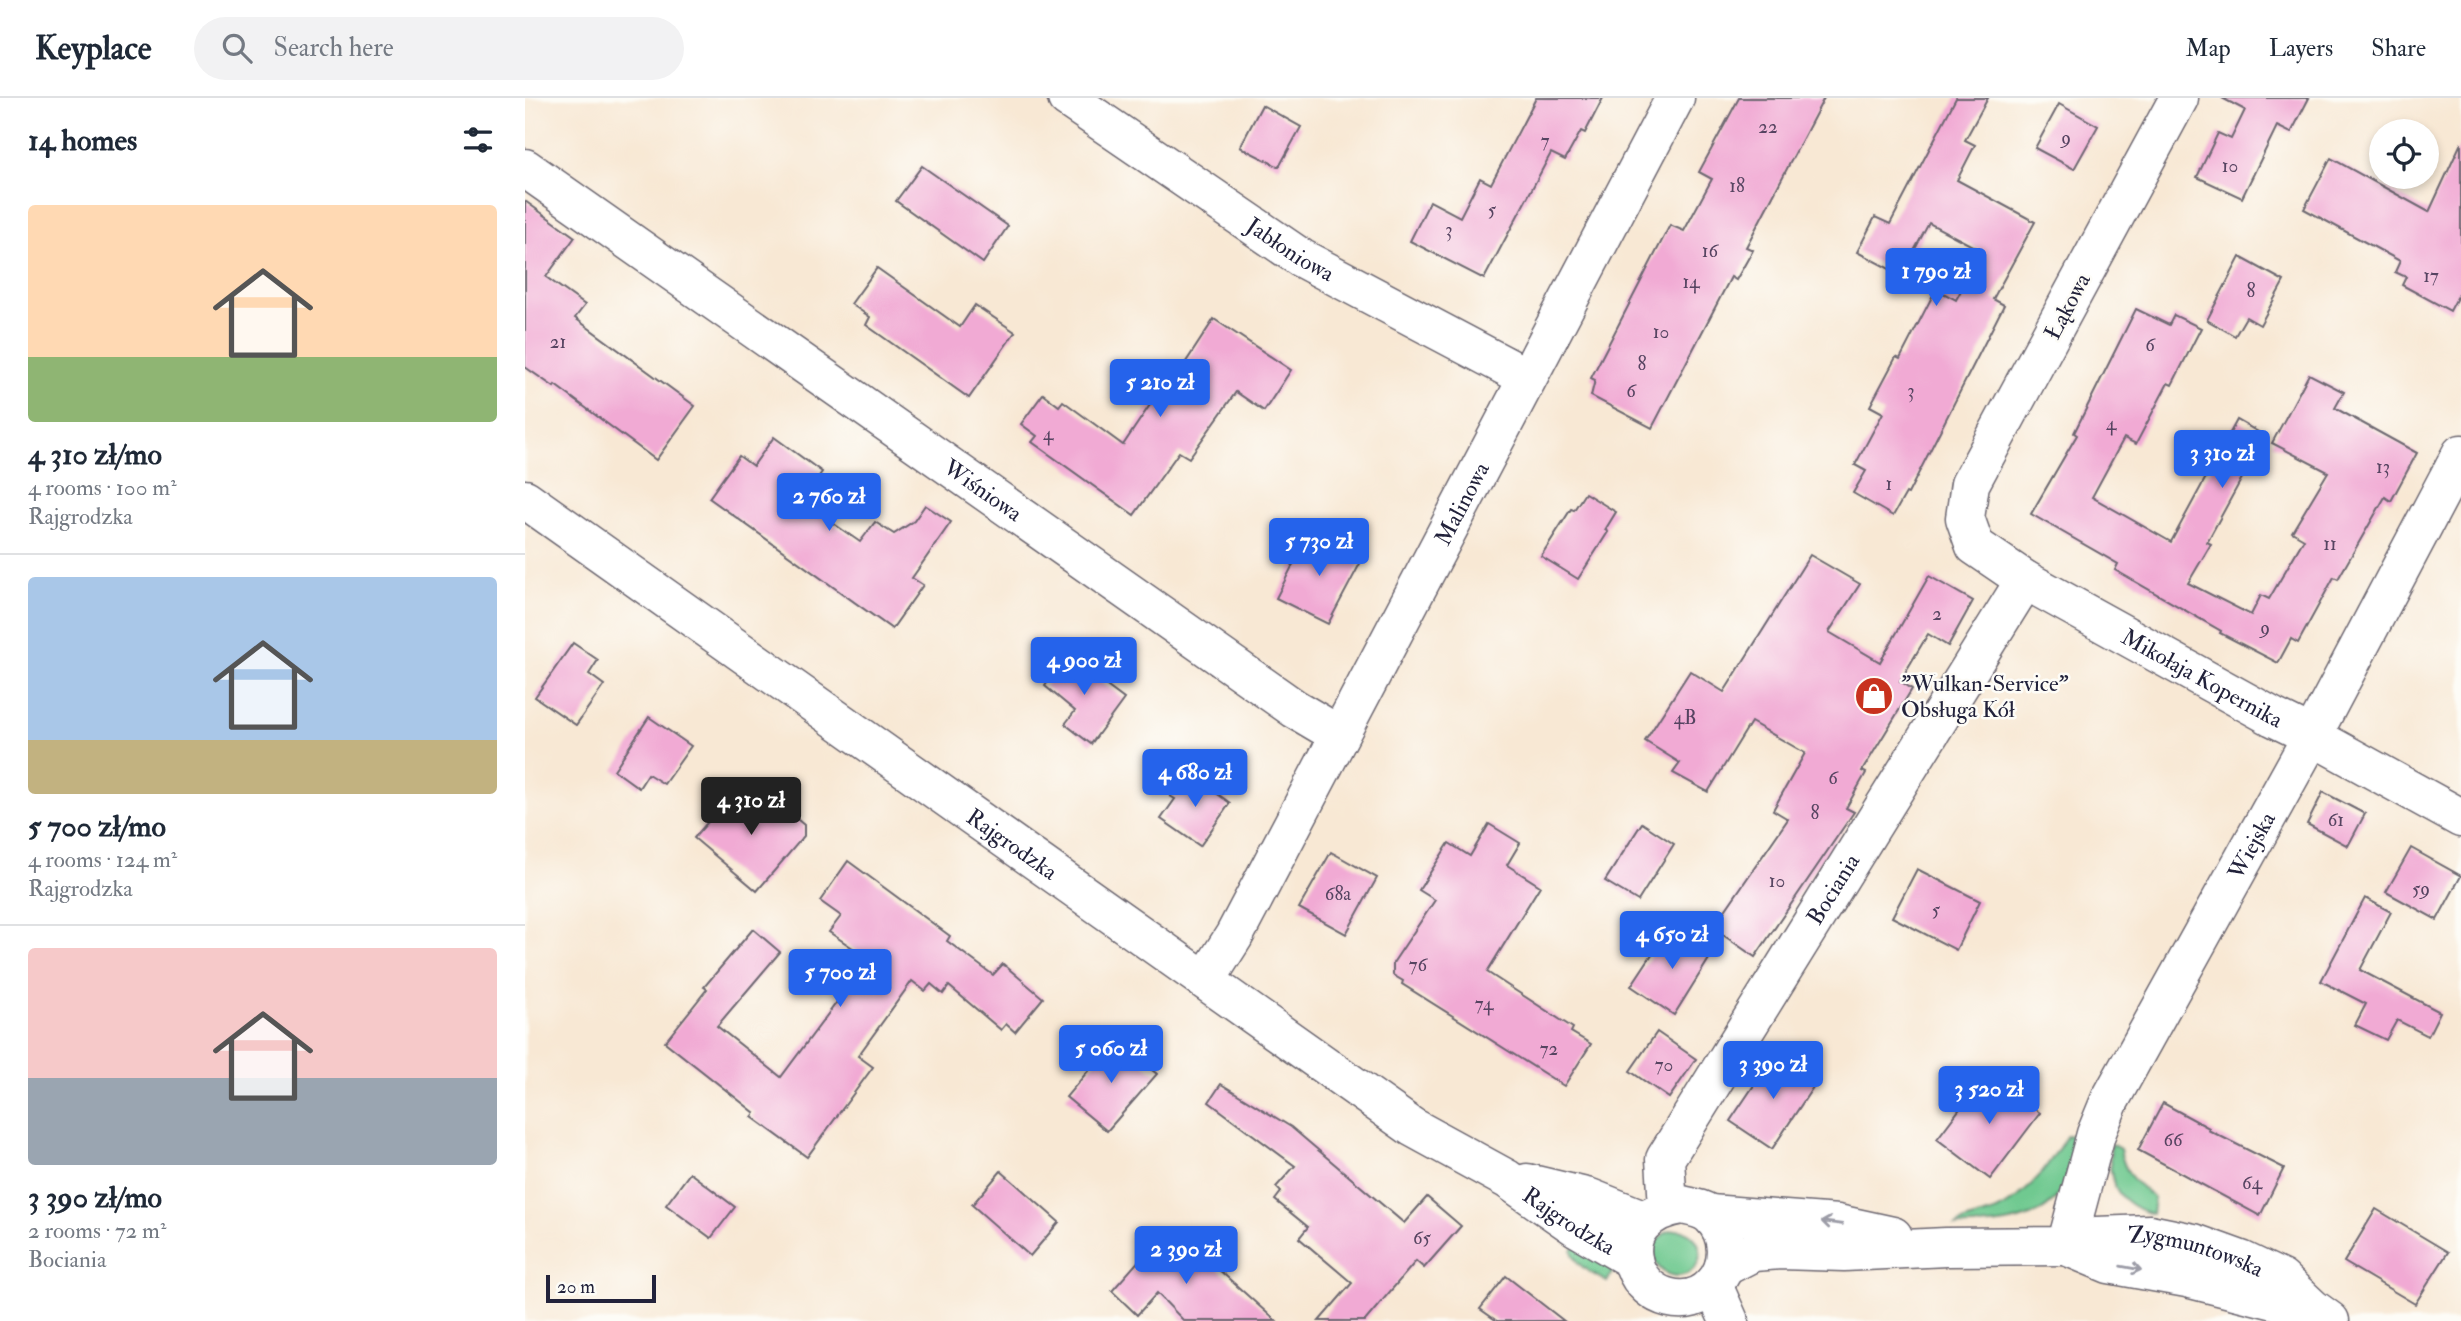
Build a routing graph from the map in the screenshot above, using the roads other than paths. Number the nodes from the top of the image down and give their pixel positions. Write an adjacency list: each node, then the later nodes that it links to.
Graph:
1 (1067, 98): 5 (street, Jabłoniowa)
2 (1675, 98): 5 (street, Malinowa)
3 (2179, 98): 8 (street, Łąkowa)
4 (525, 168): 10 (street, Wiśniowa)
5 (1526, 377): 10 (street, Malinowa)
6 (2461, 454): 11 (street, Wiejska)
7 (525, 499): 13 (street, Rajgrodzka)
8 (1965, 518): 9 (street, Mikołaja Kopernika)
9 (2025, 580): 11 (street, Mikołaja Kopernika); 15 (street, Bociania)
10 (1339, 735): 13 (street, Malinowa)
11 (2312, 736): 12 (street, Mikołaja Kopernika); 17 (street, Wiejska)
12 (2461, 818)
13 (1206, 980): 14 (street, Rajgrodzka)
14 (1507, 1179): 15 (street, Rajgrodzka); 19 (street, Rajgrodzka)
15 (1656, 1213): 16 (street); 19 (street)
16 (1710, 1214): 18 (street, Zygmuntowska, one-way to 16); 20 (street)
17 (2066, 1246): 18 (street, Zygmuntowska); 22 (street, Zygmuntowska)
18 (1947, 1247): 20 (street, Zygmuntowska)
19 (1633, 1261): 21 (street)
20 (1719, 1276): 21 (street); 23 (street)
21 (1685, 1310)
22 (2321, 1314)
23 (1729, 1321)

